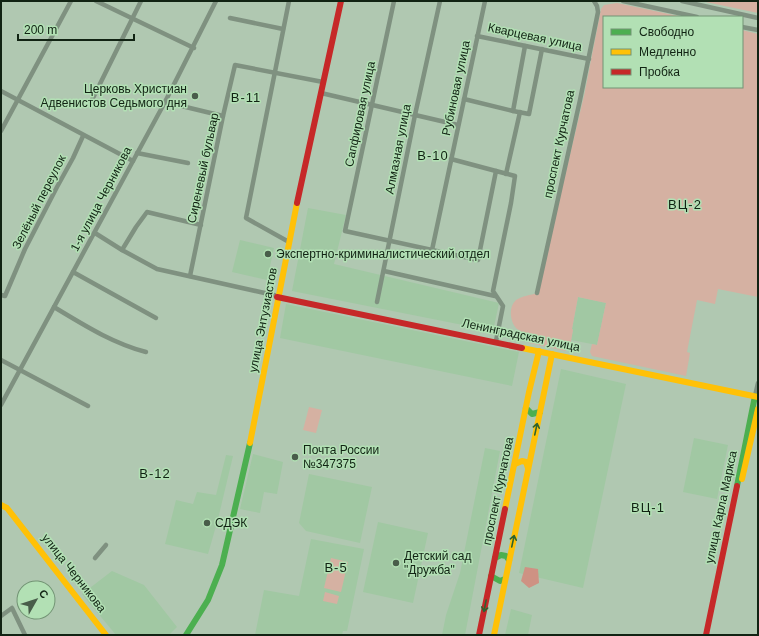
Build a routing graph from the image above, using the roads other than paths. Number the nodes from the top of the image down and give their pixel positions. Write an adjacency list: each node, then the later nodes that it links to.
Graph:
1 (71, 1): 29 (street)
2 (96, 1): 16 (street)
3 (141, 1): 16 (street)
4 (216, 1): 22 (street, 1-я улица Черникова)
5 (289, 1): 18 (street)
6 (341, 1): 26 (street, улица Энтузиастов)
7 (394, 1): 33 (street, Сапфировая улица)
8 (440, 1): 36 (street, Алмазная улица)
9 (484, 1): 20 (street, Рубиновая улица)
10 (594, 1): 24 (street, проспект Курчатова)
11 (623, 1): 13 (street)
12 (682, 1): 15 (street)
13 (692, 16)
14 (230, 18): 18 (street)
15 (758, 18)
16 (132, 19): 22 (street); 31 (street)
17 (743, 27): 19 (street)
18 (283, 29): 25 (street)
19 (758, 30)
20 (477, 36): 21 (street, Кварцевая улица); 30 (street, Рубиновая улица)
21 (526, 46): 23 (street, Кварцевая улица); 34 (street)
22 (194, 48): 32 (street, 1-я улица Черникова)
23 (542, 49): 24 (street, Кварцевая улица); 35 (street)
24 (589, 59): 56 (street, проспект Курчатова)
25 (275, 73): 26 (street); 37 (street, Сиреневый бульвар); 50 (street)
26 (323, 82): 28 (street, улица Энтузиастов)
27 (1, 91): 29 (street)
28 (321, 93): 33 (street); 50 (street, улица Энтузиастов)
29 (17, 99): 39 (street); 40 (street)
30 (464, 99): 34 (street); 38 (street, Рубиновая улица)
31 (90, 102)
32 (165, 102): 37 (street); 41 (street, 1-я улица Черникова)
33 (372, 104): 36 (street); 49 (street, Сапфировая улица)
34 (513, 110): 35 (street)
35 (520, 112): 46 (street)
36 (415, 115): 38 (street); 49 (street, Алмазная улица)
37 (223, 116): 47 (street, Сиреневый бульвар)
38 (458, 125): 42 (street, Рубиновая улица)
39 (1, 130)
40 (83, 136): 43 (street); 57 (street, Зелёный переулок)
41 (137, 153): 43 (street, 1-я улица Черникова); 44 (street)
42 (451, 159): 45 (street); 52 (street, Рубиновая улица)
43 (133, 161): 48 (street, 1-я улица Черникова)
44 (188, 163)
45 (496, 171): 46 (street); 52 (street)
46 (506, 174): 59 (street)
47 (201, 225): 51 (street); 55 (street, Сиреневый бульвар)
48 (95, 233): 51 (street, Ленинградская улица); 54 (street, 1-я улица Черникова)
49 (390, 241): 52 (street); 53 (street, Алмазная улица)
50 (289, 242): 58 (street, улица Энтузиастов)
51 (122, 250): 55 (street, Ленинградская улица)
52 (432, 250)
53 (384, 271): 59 (street); 60 (street, Алмазная улица)
54 (73, 272): 61 (street, 1-я улица Черникова); 62 (street)
55 (190, 276): 58 (street, Ленинградская улица)
56 (537, 294)
57 (1, 295)
58 (278, 296): 63 (street, Ленинградская улица); 64 (street); 88 (street); 89 (street, улица Энтузиастов)
59 (495, 296): 63 (street)
60 (377, 302)
61 (54, 307): 65 (street); 68 (street, 1-я улица Черникова)
62 (156, 318)
63 (496, 341): 64 (street, Ленинградская улица)
64 (539, 351): 66 (street, Ленинградская улица); 73 (street, проспект Курчатова)
65 (146, 352)
66 (552, 354): 70 (street, Ленинградская улица); 75 (street, проспект Курчатова)
67 (1, 360): 68 (street)
68 (20, 370): 71 (street, 1-я улица Черникова); 72 (street)
69 (758, 383): 70 (street, улица Карла Маркса)
70 (757, 397): 92 (street, улица Карла Маркса)
71 (1, 406)
72 (88, 406)
73 (526, 408): 75 (street); 76 (street, проспект Курчатова)
74 (758, 410): 93 (street, улица Карла Маркса)
75 (540, 412): 77 (street, проспект Курчатова, one-way to 75)
76 (515, 464): 77 (street); 81 (street, проспект Курчатова)
77 (528, 468): 82 (street, проспект Курчатова, one-way to 77)
78 (4, 507): 87 (street, улица Черникова)
79 (106, 545): 80 (street)
80 (95, 558)
81 (495, 558): 82 (street); 83 (street, проспект Курчатова)
82 (509, 560): 84 (street, проспект Курчатова)
83 (491, 576): 84 (street); 90 (street, проспект Курчатова, one-way to 90)
84 (505, 579): 91 (street, проспект Курчатова)
85 (1, 616): 86 (street)
86 (25, 635)
87 (107, 635)
88 (182, 635)
89 (186, 635)
90 (479, 635)
91 (494, 635)
92 (706, 635)
93 (710, 635)

